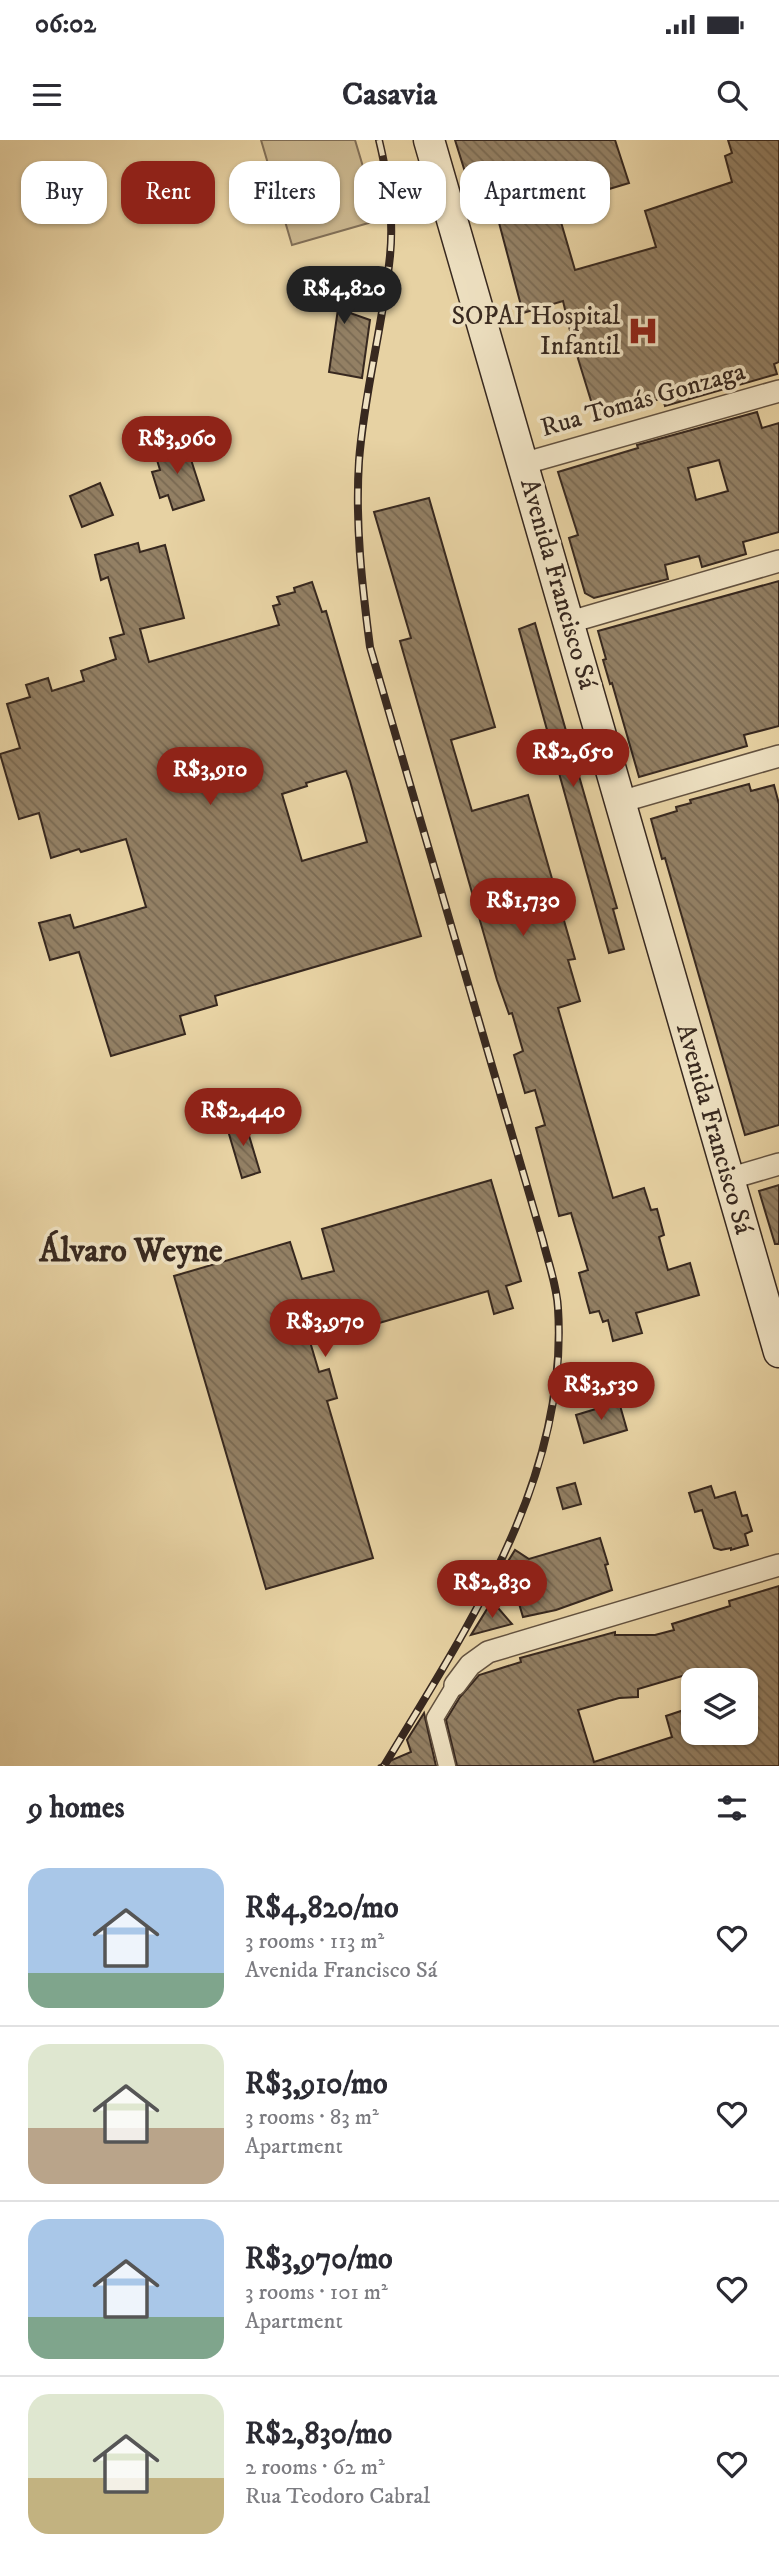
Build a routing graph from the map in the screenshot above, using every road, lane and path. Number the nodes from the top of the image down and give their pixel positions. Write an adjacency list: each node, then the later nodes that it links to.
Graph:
1 (429, 140): 3 (main road, Avenida Francisco Sá)
2 (779, 391): 3 (street, Rua Tomás Gonzaga)
3 (522, 464): 5 (main road, Avenida Francisco Sá)
4 (779, 561): 5 (street)
5 (570, 622): 7 (main road, Avenida Francisco Sá)
6 (779, 756): 7 (street)
7 (620, 802): 9 (main road, Avenida Francisco Sá)
8 (779, 1164): 9 (street)
9 (728, 1179): 10 (main road, Avenida Francisco Sá)
10 (779, 1349)
11 (779, 1565): 12 (street)
12 (455, 1685): 13 (street)
13 (447, 1766)

